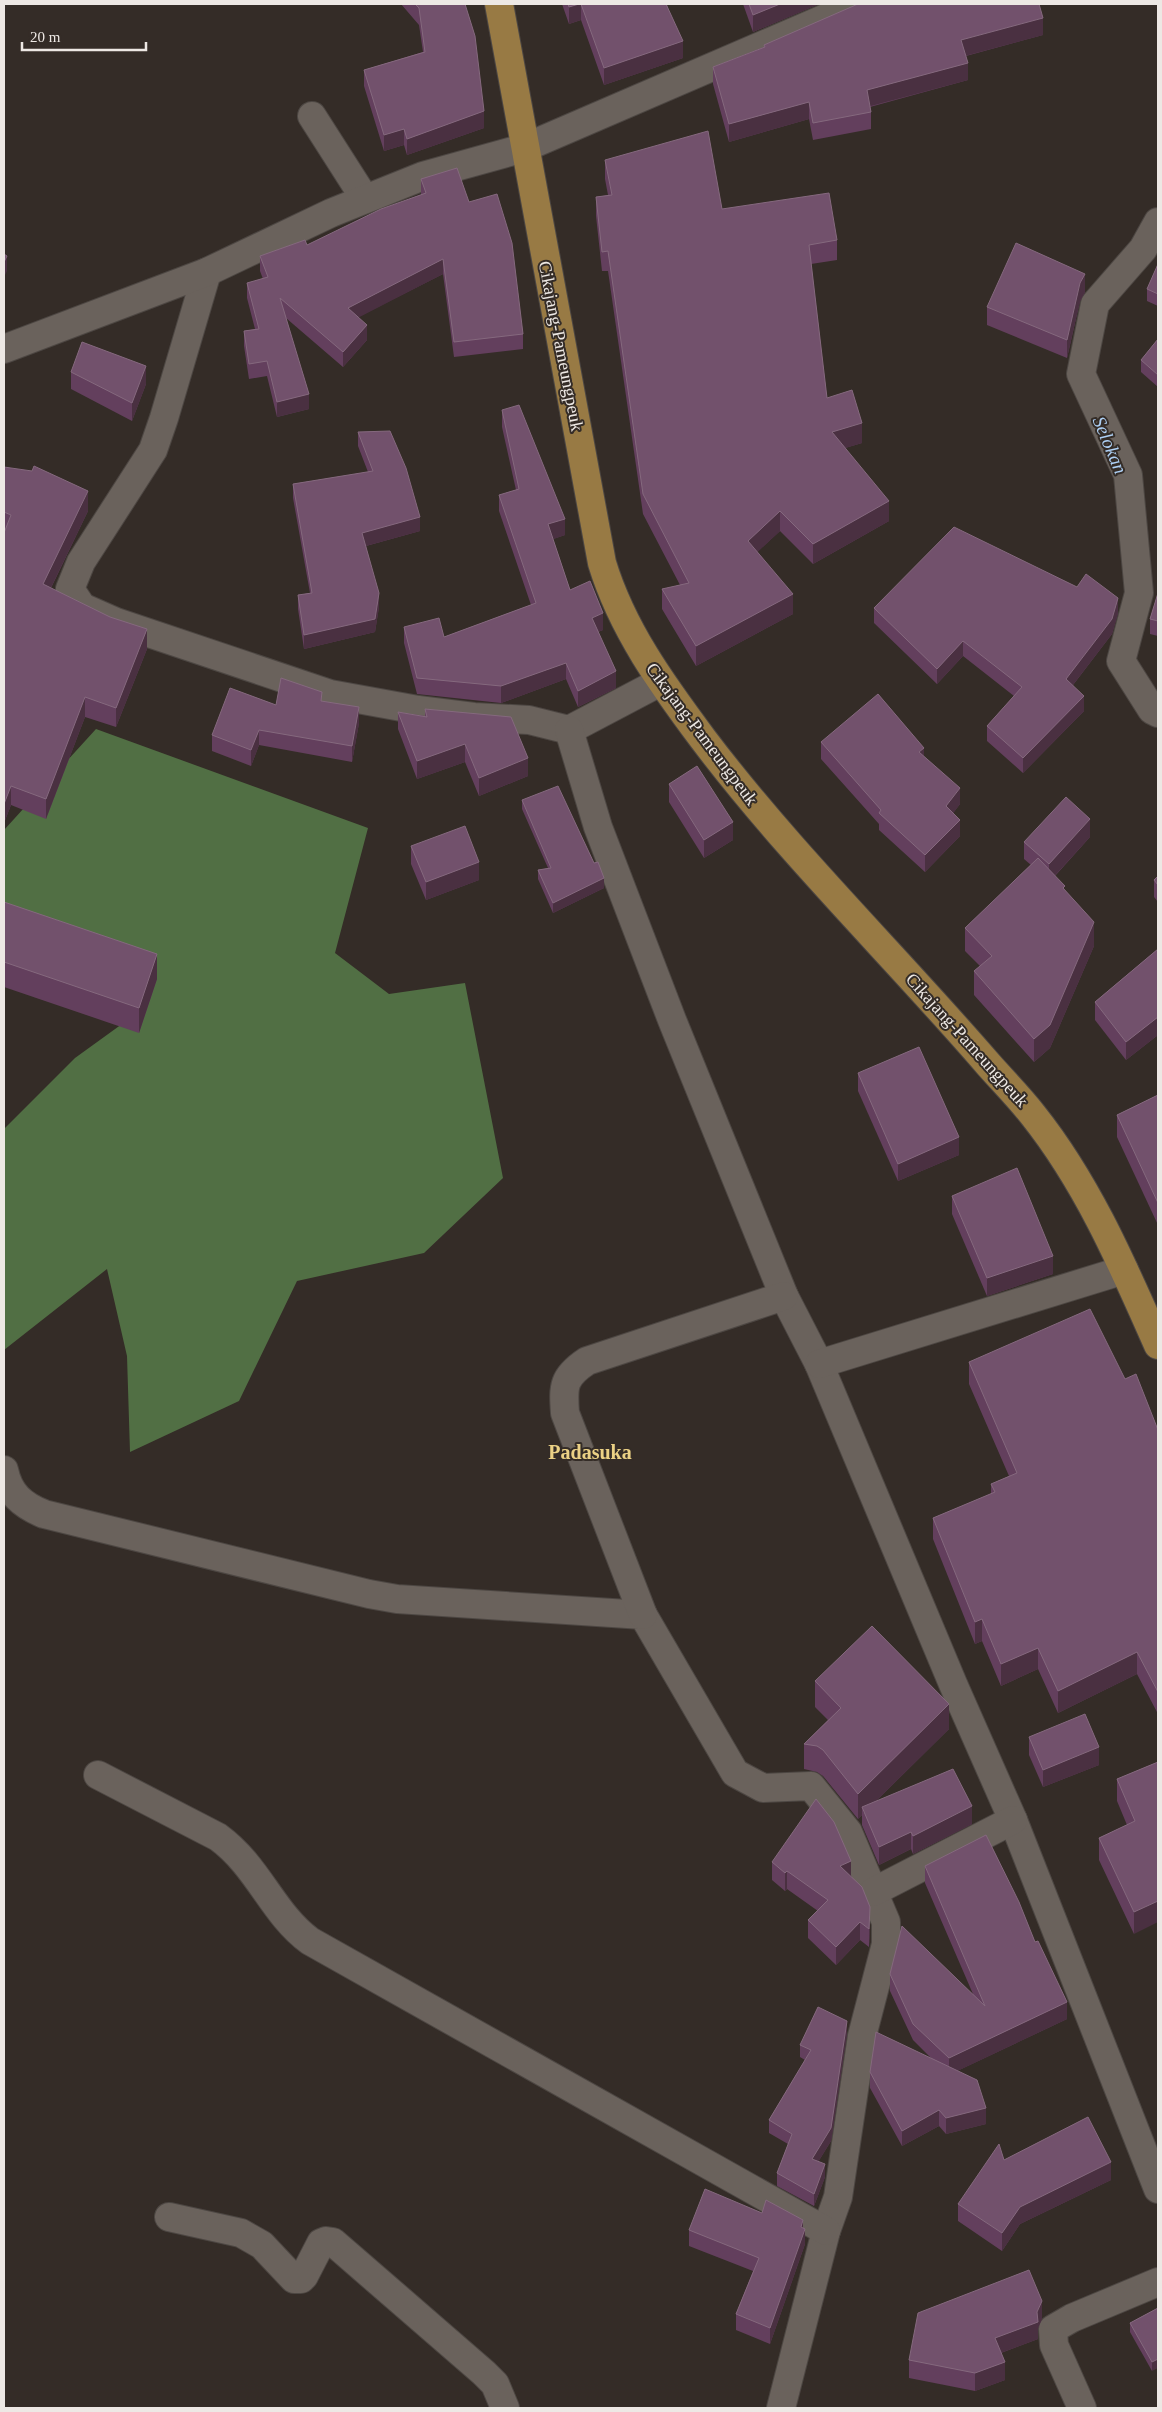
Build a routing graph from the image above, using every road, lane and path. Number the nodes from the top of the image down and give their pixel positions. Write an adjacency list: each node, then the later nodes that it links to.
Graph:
1 (499, 4): 4 (main road, Cikajang-Pameungpeuk)
2 (858, 4): 4 (street)
3 (312, 116): 5 (street)
4 (524, 148): 5 (street); 9 (main road, Cikajang-Pameungpeuk)
5 (365, 199): 7 (street)
6 (1158, 222): 10 (street)
7 (207, 272): 8 (street); 11 (street)
8 (4, 349)
9 (660, 682): 11 (street); 12 (main road, Cikajang-Pameungpeuk)
10 (1158, 713)
11 (569, 730): 13 (street)
12 (1124, 1270): 14 (main road, Cikajang-Pameungpeuk); 15 (street)
13 (784, 1296): 15 (street); 17 (street)
14 (1158, 1345)
15 (820, 1364): 19 (street)
16 (4, 1470): 17 (street)
17 (643, 1615): 20 (street)
18 (98, 1776): 23 (street)
19 (1013, 1820): 20 (street); 21 (street)
20 (872, 1892): 23 (street)
21 (1158, 2189)
22 (168, 2217): 25 (street)
23 (826, 2231): 26 (street)
24 (1158, 2282): 27 (street)
25 (505, 2408)
26 (781, 2408)
27 (1082, 2408)

